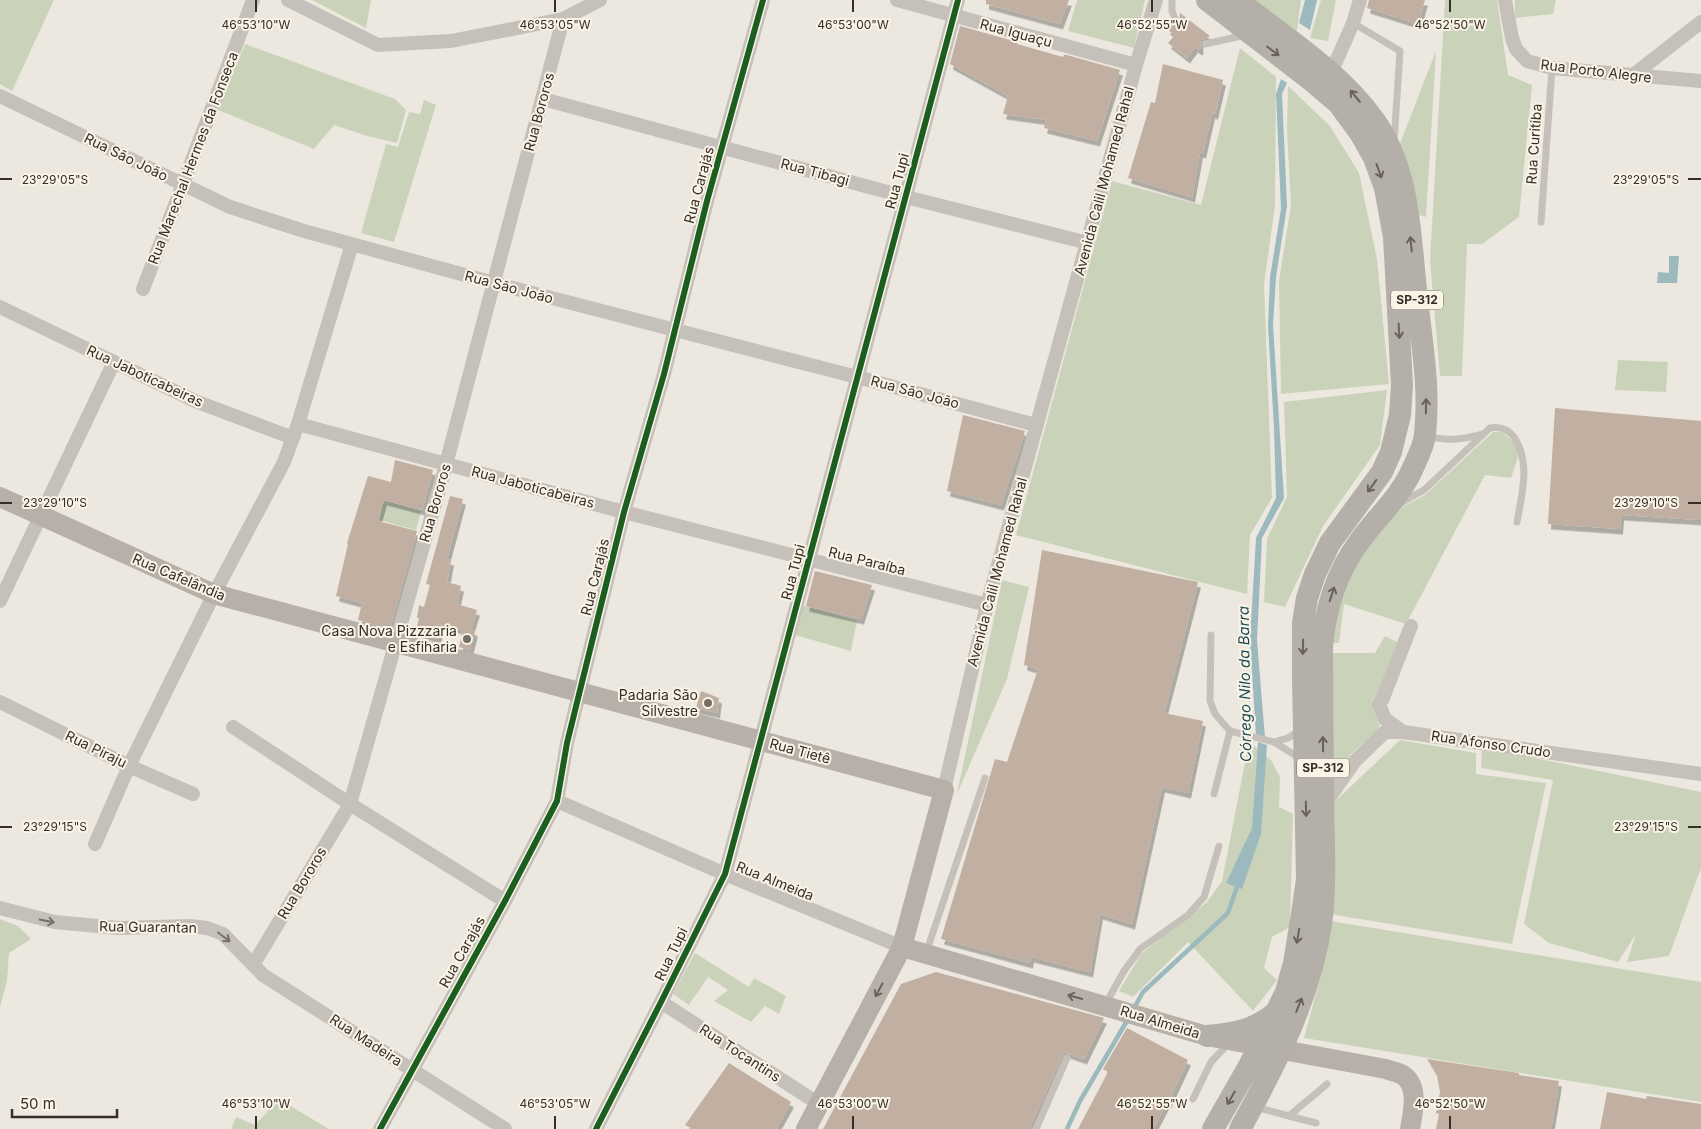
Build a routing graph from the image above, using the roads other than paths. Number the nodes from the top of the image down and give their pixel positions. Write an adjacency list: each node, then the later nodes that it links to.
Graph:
1 (253, 0): 30 (street, Rua Marechal Hermes da Fonseca)
2 (288, 0): 15 (street)
3 (600, 0): 15 (street)
4 (763, 0): 28 (street, Rua Carajás)
5 (897, 0): 14 (street, Rua Iguaçu)
6 (958, 0): 14 (street, Rua Tupi)
7 (1156, 0): 21 (street, Avenida Calil Mohamed Rahal)
8 (1172, 0): 16 (lane)
9 (1207, 0): 19 (main road, SP-312)
10 (1237, 0): 23 (main road, SP-312)
11 (1352, 0): 18 (lane)
12 (1360, 0): 18 (street)
13 (1505, 0): 22 (street, Rua Porto Alegre)
14 (954, 16): 21 (street, Rua Iguaçu); 31 (street, Rua Tupi)
15 (563, 19): 27 (street, Rua Bororos)
16 (1175, 19)
17 (1701, 22): 24 (street)
18 (1353, 24): 23 (street); 29 (lane)
19 (1250, 34): 20 (lane); 46 (main road, SP-312, one-way to 46)
20 (1205, 44)
21 (1136, 65): 34 (street, Avenida Calil Mohamed Rahal)
22 (1552, 68): 24 (street, Rua Porto Alegre); 32 (lane, Rua Curitiba)
23 (1331, 73): 29 (main road, SP-312, one-way to 23)
24 (1632, 76): 25 (street, Rua Porto Alegre)
25 (1701, 81)
26 (0, 96): 30 (street, Rua São João)
27 (543, 99): 28 (street, Rua Tibagi); 35 (street, Rua Bororos)
28 (723, 147): 31 (street, Rua Tibagi); 38 (street, Rua Carajás)
29 (1393, 156): 44 (main road, SP-312, one-way to 29)
30 (182, 184): 33 (street, Rua São João); 36 (street, Rua Marechal Hermes da Fonseca)
31 (906, 197): 34 (street, Rua Tibagi); 40 (street, Rua Tupi)
32 (1541, 222)
33 (352, 244): 35 (street, Rua São João); 41 (street)
34 (1088, 244): 42 (street, Avenida Calil Mohamed Rahal)
35 (494, 283): 38 (street, Rua São João); 47 (street, Rua Bororos)
36 (143, 289)
37 (0, 307): 39 (street, Rua Jaboticabeiras)
38 (675, 330): 40 (street, Rua São João); 50 (street, Rua Carajás)
39 (114, 362): 45 (street, Rua Jaboticabeiras); 52 (street)
40 (857, 377): 42 (street, Rua São João); 54 (street, Rua Tupi)
41 (298, 424): 45 (street); 47 (street, Rua Jaboticabeiras)
42 (1036, 425): 57 (street, Avenida Calil Mohamed Rahal)
43 (1484, 434): 44 (lane); 51 (lane); 53 (lane)
44 (1425, 435): 48 (main road, SP-312)
45 (293, 438): 55 (street)
46 (1392, 452): 48 (main road); 64 (main road, SP-312, one-way to 64)
47 (446, 464): 50 (street, Rua Jaboticabeiras); 60 (street, Rua Bororos)
48 (1411, 472): 51 (main road, SP-312)
49 (0, 497): 52 (street, Rua Cafelândia)
50 (624, 512): 54 (street, Rua Paraíba); 61 (street, Rua Carajás)
51 (1384, 513): 78 (main road, SP-312, one-way to 51)
52 (41, 516): 55 (street, Rua Cafelândia); 56 (street)
53 (1517, 522)
54 (809, 559): 57 (street, Rua Paraíba); 67 (street, Rua Tupi)
55 (214, 594): 60 (street, Rua Cafelândia); 70 (street)
56 (0, 602)
57 (987, 604): 73 (street, Avenida Calil Mohamed Rahal)
58 (1412, 626): 66 (street)
59 (1211, 635): 65 (lane)
60 (395, 642): 61 (street, Rua Tietê); 77 (street, Rua Bororos)
61 (580, 692): 67 (street, Rua Tietê); 76 (street, Rua Carajás)
62 (0, 702): 70 (street, Rua Piraju)
63 (232, 727): 77 (street)
64 (1304, 728): 68 (lane); 69 (main road, SP-312)
65 (1230, 731): 68 (lane); 75 (lane)
66 (1403, 732): 71 (street, Rua Afonso Crudo); 78 (street)
67 (759, 740): 73 (street, Rua Tietê); 81 (street, Rua Tupi)
68 (1272, 742): 69 (lane)
69 (1305, 762): 89 (main road, SP-312, one-way to 89)
70 (129, 766): 74 (street, Rua Piraju); 79 (street)
71 (1701, 774)
72 (985, 778): 85 (lane)
73 (944, 790): 84 (street, Avenida Calil Mohamed Rahal)
74 (193, 794)
75 (1214, 794)
76 (557, 802): 81 (street, Rua Almeida); 82 (street, Rua Carajás)
77 (350, 804): 82 (street); 86 (street, Rua Bororos)
78 (1323, 806): 92 (main road, SP-312, one-way to 78)
79 (95, 844)
80 (1220, 846): 88 (lane)
81 (725, 874): 84 (street, Rua Almeida); 87 (street, Rua Tupi)
82 (505, 900): 95 (street, Rua Carajás)
83 (0, 908): 86 (street, Rua Guarantan, one-way to 86)
84 (902, 947): 85 (street, Rua Almeida); 98 (street, Avenida Calil Mohamed Rahal, one-way to 98)
85 (925, 954): 88 (street, Rua Almeida, one-way to 85)
86 (253, 965): 95 (street, Rua Madeira)
87 (661, 1002): 98 (street, Rua Tocantins); 104 (street, Rua Tupi)
88 (1122, 1011): 90 (street, Rua Almeida)
89 (1276, 1012): 90 (main road); 92 (main road, SP-312)
90 (1207, 1036): 91 (street, Rua Almeida)
91 (1231, 1041): 92 (street, Rua Almeida); 94 (main road); 97 (lane)
92 (1270, 1048): 94 (main road, SP-312); 99 (main road, SP-312); 109 (street, Rua Almeida)
93 (1067, 1058): 106 (lane)
94 (1249, 1066): 99 (main road); 107 (main road, SP-312, one-way to 107)
95 (412, 1070): 102 (street, Rua Carajás); 103 (street, Rua Madeira)
96 (1327, 1084): 100 (lane)
97 (1193, 1099)
98 (819, 1104): 105 (street, Avenida Calil Mohamed Rahal)
99 (1253, 1106): 100 (lane); 108 (main road, SP-312)
100 (1289, 1116): 101 (lane)
101 (1316, 1123)
102 (380, 1129)
103 (505, 1129)
104 (596, 1129)
105 (806, 1129)
106 (1036, 1129)
107 (1213, 1129)
108 (1240, 1129)
109 (1410, 1129)

